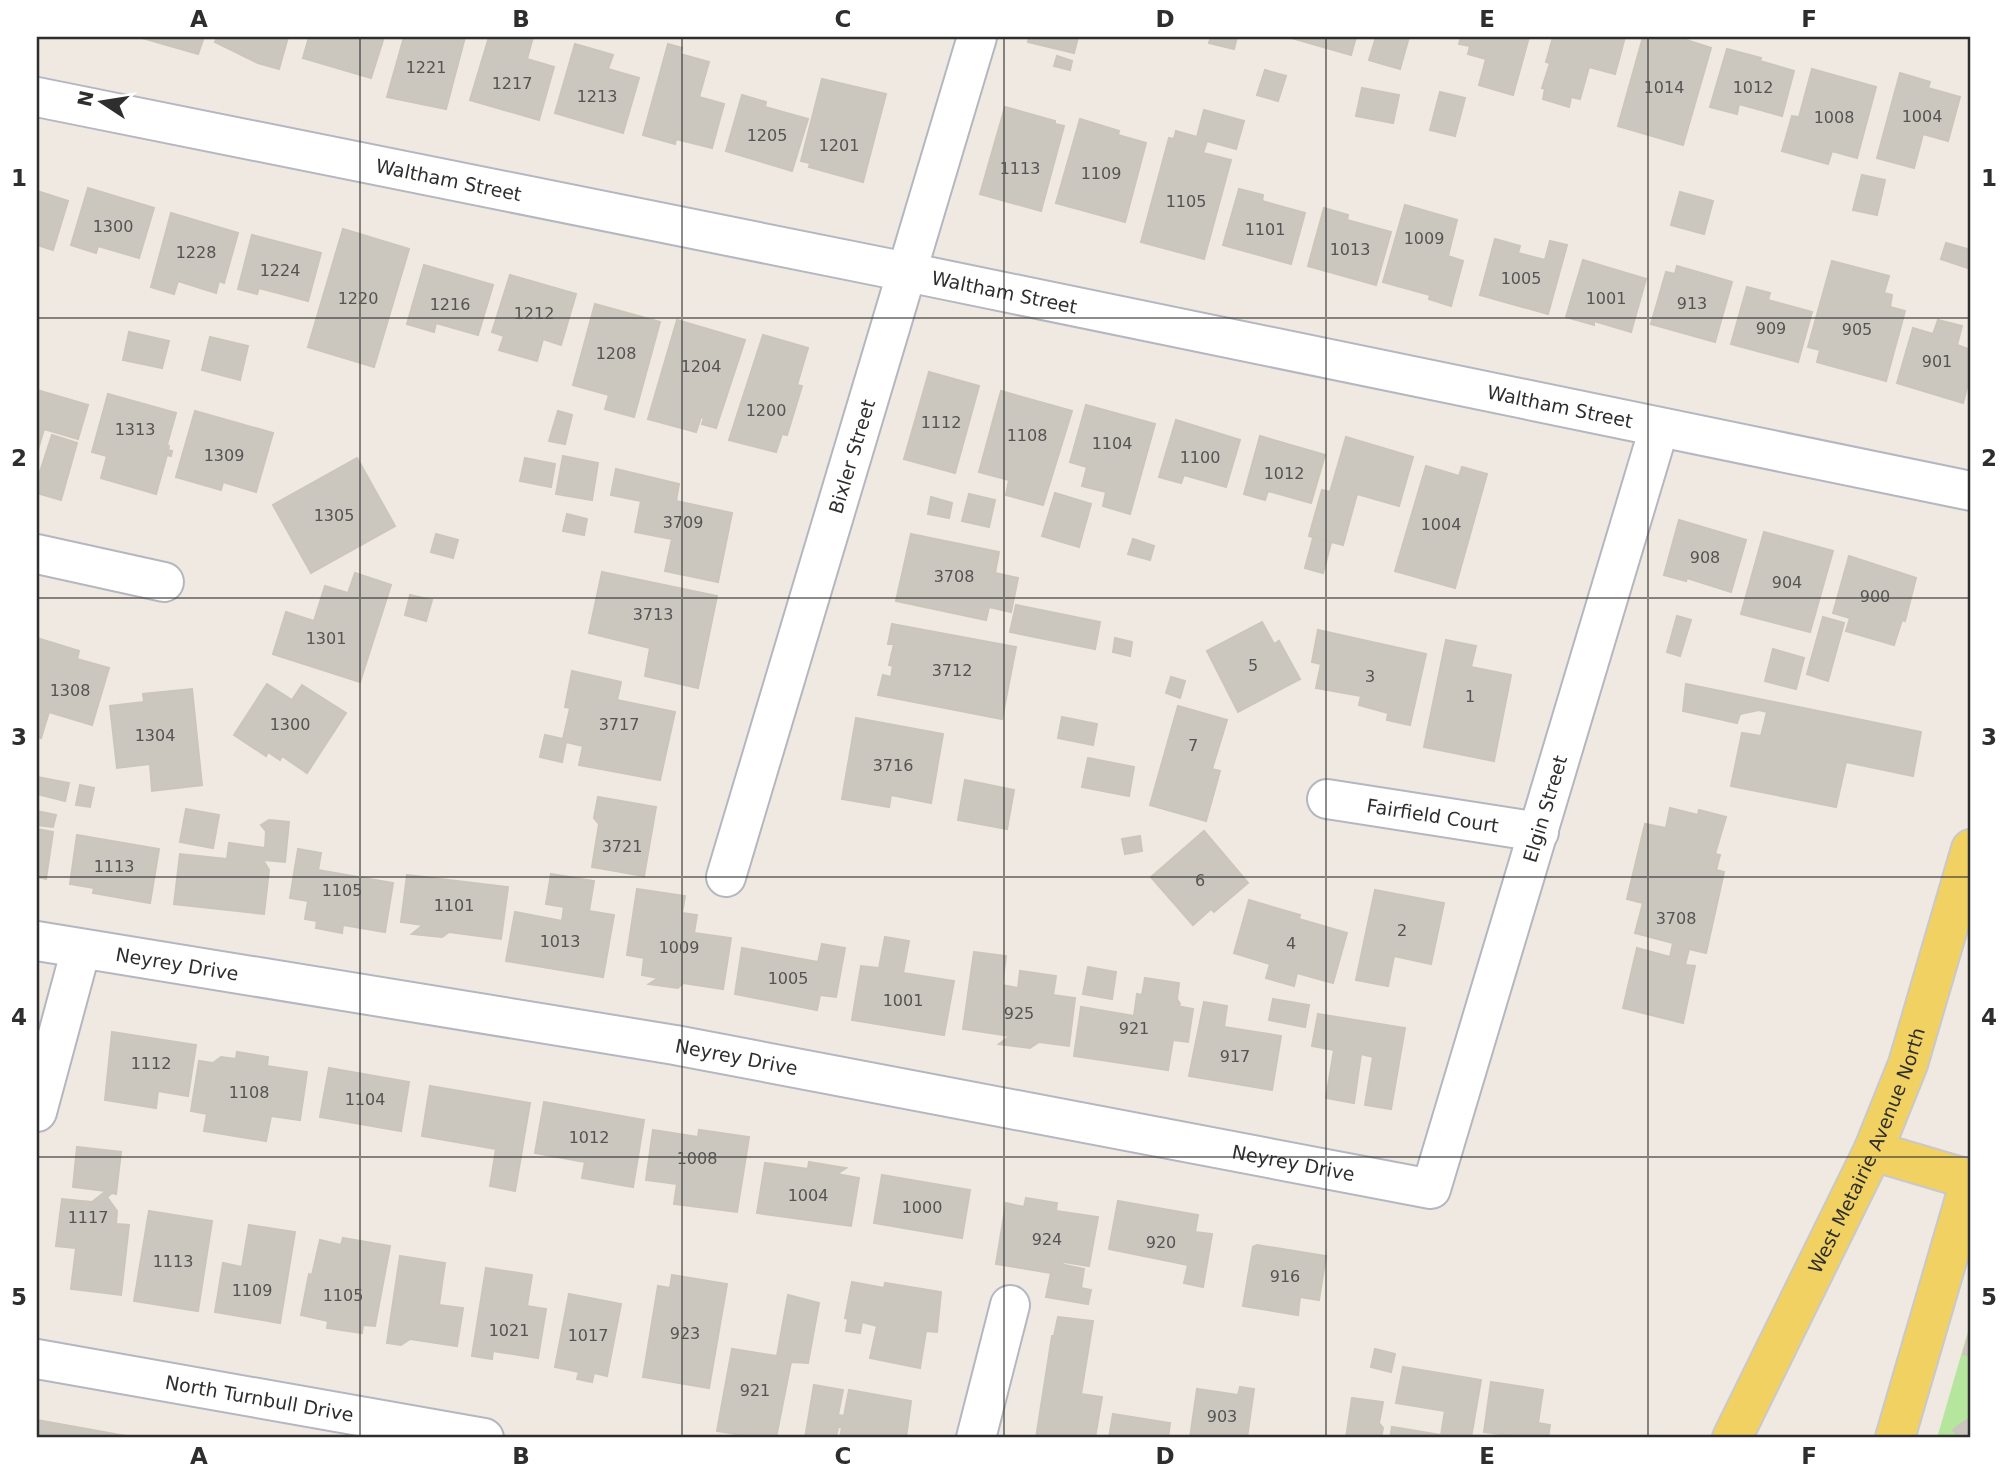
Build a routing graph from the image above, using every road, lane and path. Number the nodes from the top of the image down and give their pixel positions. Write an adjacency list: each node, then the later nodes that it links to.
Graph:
1 (977, 37): 3 (street, Bixler Street)
2 (37, 97): 3 (street, Waltham Street)
3 (907, 272): 4 (street, Waltham Street); 11 (street, Bixler Street)
4 (1659, 428): 5 (street, Waltham Street); 9 (street, Elgin Street)
5 (1971, 491)
6 (37, 554): 7 (street)
7 (164, 582)
8 (1326, 799): 9 (street, Fairfield Court)
9 (1539, 832): 17 (street, Elgin Street)
10 (1971, 849): 15 (main road, West Metairie Avenue North)
11 (726, 877)
12 (37, 942): 13 (street, Neyrey Drive)
13 (81, 949): 14 (street); 17 (street, Neyrey Drive)
14 (37, 1112)
15 (1873, 1151): 16 (main road); 22 (main road, West Metairie Avenue North)
16 (1971, 1179): 23 (main road)
17 (1431, 1189)
18 (1010, 1305): 21 (street)
19 (37, 1359): 20 (street, North Turnbull Drive)
20 (484, 1438)
21 (976, 1438)
22 (1732, 1438)
23 (1895, 1438)

